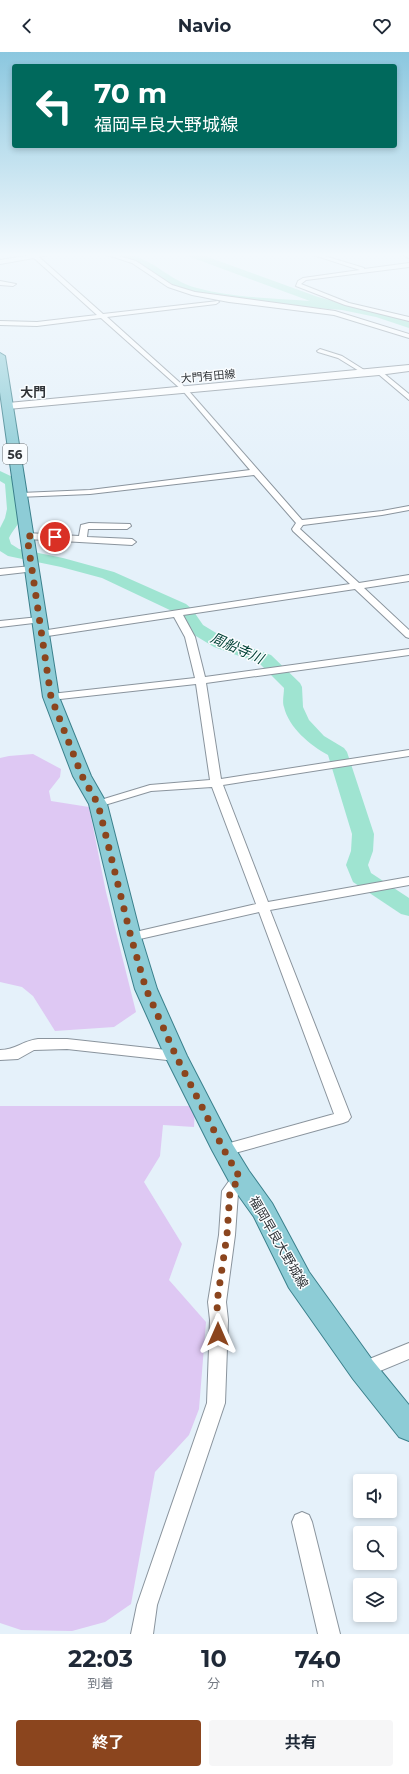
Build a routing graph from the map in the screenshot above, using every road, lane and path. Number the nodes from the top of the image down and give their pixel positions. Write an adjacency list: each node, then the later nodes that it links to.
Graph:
1 (115, 327): 9 (street)
2 (379, 327): 3 (street)
3 (409, 336)
4 (320, 352): 8 (street)
5 (0, 356): 11 (main road, 福岡早良大野城線 / 56)
6 (409, 368): 7 (main road, 大門有田線)
7 (379, 372): 8 (main road, 大門有田線); 10 (street)
8 (366, 373): 9 (main road, 大門有田線)
9 (185, 390): 11 (main road, 大門有田線); 12 (street)
10 (409, 398)
11 (4, 406): 13 (main road, 福岡早良大野城線 / 56)
12 (257, 472): 13 (street); 15 (street)
13 (21, 495): 17 (main road, 福岡早良大野城線 / 56)
14 (409, 508): 15 (street)
15 (300, 523): 23 (street)
16 (127, 526): 18 (street)
17 (27, 536): 18 (street); 20 (main road, 福岡早良大野城線 / 56)
18 (83, 538): 19 (street)
19 (132, 542)
20 (31, 561): 21 (street); 26 (main road, 福岡早良大野城線 / 56)
21 (0, 572)
22 (409, 578): 23 (street)
23 (356, 586): 24 (street); 27 (street)
24 (177, 613): 26 (street); 29 (street)
25 (0, 624): 26 (street)
26 (40, 627): 30 (main road, 福岡早良大野城線 / 56)
27 (409, 635)
28 (409, 652): 29 (street)
29 (200, 682): 30 (street); 32 (street)
30 (51, 697): 33 (main road, 福岡早良大野城線 / 56)
31 (409, 753): 32 (street)
32 (216, 783): 33 (street); 35 (street)
33 (98, 804): 36 (main road, 福岡早良大野城線 / 56)
34 (409, 881): 35 (street)
35 (262, 907): 36 (street); 39 (street)
36 (131, 937): 38 (main road, 福岡早良大野城線 / 56)
37 (0, 1056): 38 (street)
38 (176, 1056): 39 (main road, 福岡早良大野城線 / 56)
39 (224, 1150): 40 (main road, 福岡早良大野城線 / 56)
40 (240, 1178): 42 (main road, 福岡早良大野城線 / 56); 45 (street)
41 (409, 1352): 42 (street)
42 (363, 1370): 43 (main road, 福岡早良大野城線 / 56)
43 (409, 1427)
44 (302, 1522): 46 (street)
45 (142, 1634)
46 (329, 1634)

